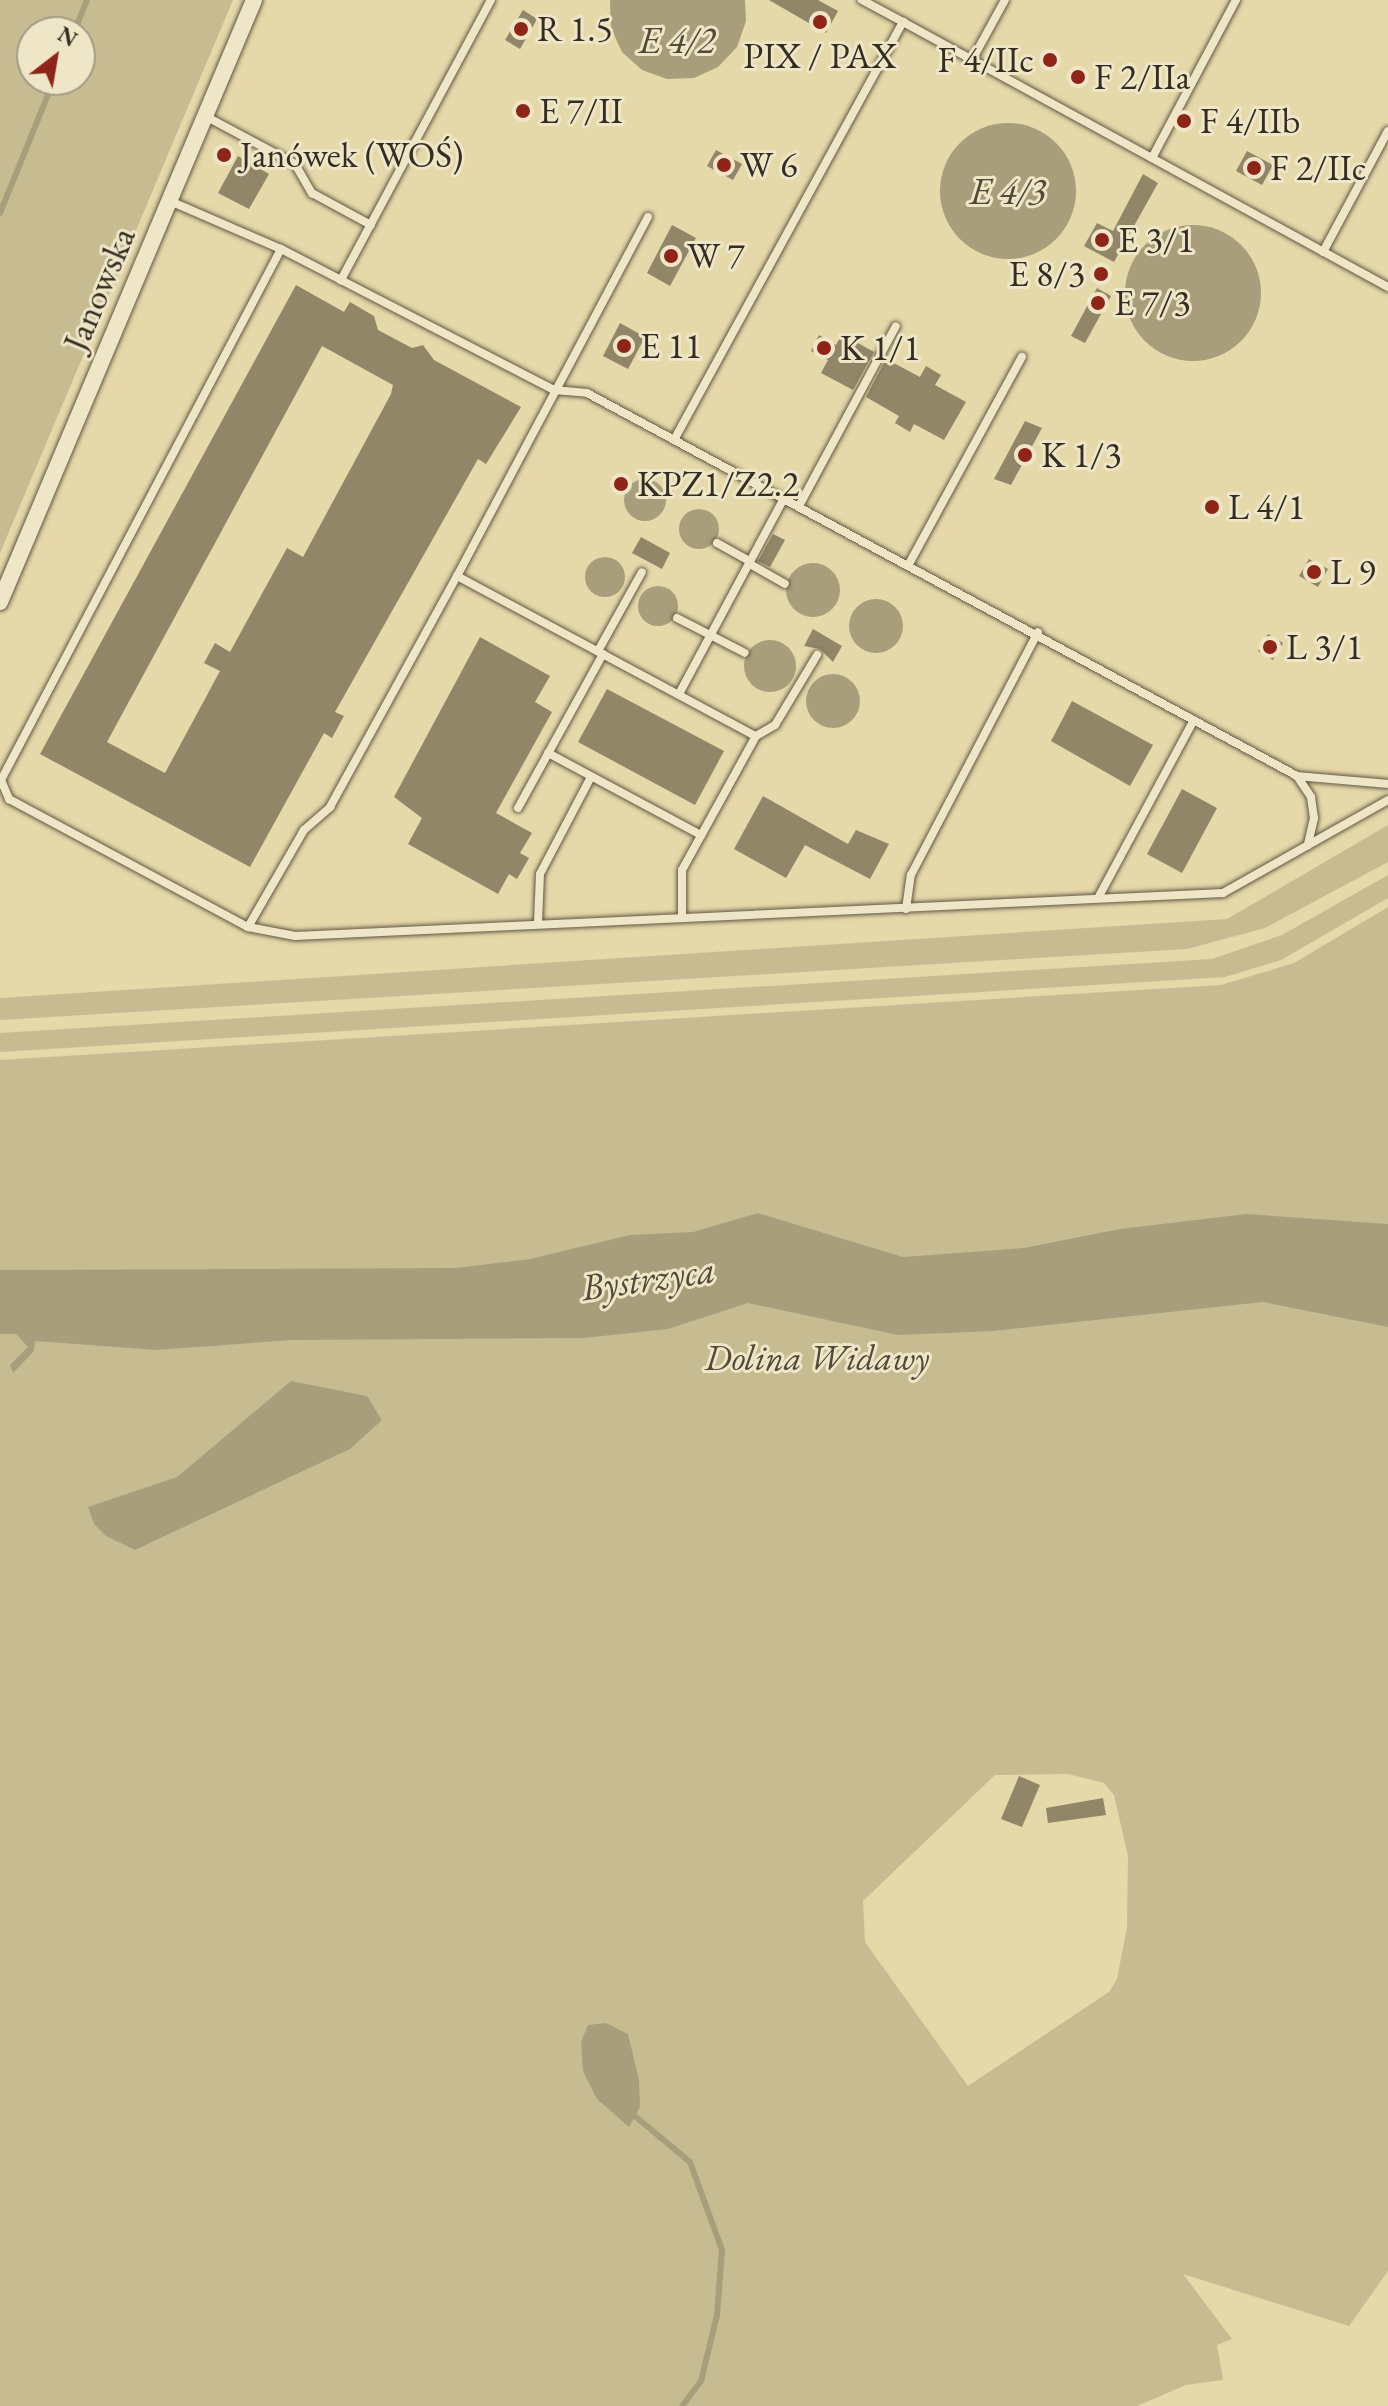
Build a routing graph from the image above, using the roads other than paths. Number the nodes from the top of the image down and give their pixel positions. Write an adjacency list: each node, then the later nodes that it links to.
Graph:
1 (254, 0): 8 (street, Janowska)
2 (491, 0): 13 (lane)
3 (862, 0): 6 (lane)
4 (1005, 0): 7 (lane)
5 (1236, 0): 10 (lane)
6 (903, 22): 7 (lane); 21 (lane)
7 (972, 60): 10 (lane)
8 (207, 117): 11 (street, Janowska); 13 (lane)
9 (1388, 131): 15 (lane)
10 (1152, 158): 15 (lane)
11 (170, 201): 14 (lane); 30 (street, Janowska)
12 (648, 217): 20 (lane)
13 (371, 225): 16 (lane)
14 (281, 249): 16 (lane); 52 (lane)
15 (1323, 252): 17 (lane)
16 (341, 280): 20 (lane)
17 (1388, 287)
18 (896, 326): 23 (lane)
19 (1022, 357): 26 (lane)
20 (554, 390): 21 (lane); 28 (lane)
21 (674, 440): 22 (lane)
22 (784, 498): 23 (lane); 25 (lane)
23 (799, 506): 26 (lane)
24 (717, 543): 25 (lane)
25 (749, 562): 29 (lane); 33 (lane)
26 (909, 564): 32 (lane)
27 (642, 572): 34 (lane)
28 (457, 576): 34 (lane); 52 (lane)
29 (785, 584)
30 (0, 602)
31 (677, 618): 33 (lane)
32 (1038, 632): 38 (lane); 49 (lane)
33 (711, 636): 35 (lane); 37 (lane)
34 (601, 653): 37 (lane); 40 (lane)
35 (745, 653)
36 (817, 655): 39 (lane)
37 (679, 694): 39 (lane)
38 (1194, 720): 41 (lane); 48 (lane)
39 (756, 736): 46 (lane)
40 (548, 753): 42 (lane); 45 (lane)
41 (1297, 776): 43 (lane); 47 (lane)
42 (591, 777): 46 (lane); 51 (lane)
43 (1388, 784)
44 (1388, 800): 47 (lane)
45 (518, 808)
46 (701, 835): 50 (lane)
47 (1308, 845): 48 (lane)
48 (1098, 898): 49 (lane)
49 (906, 909): 50 (lane)
50 (682, 916): 51 (lane)
51 (538, 922): 52 (lane)
52 (248, 927)

